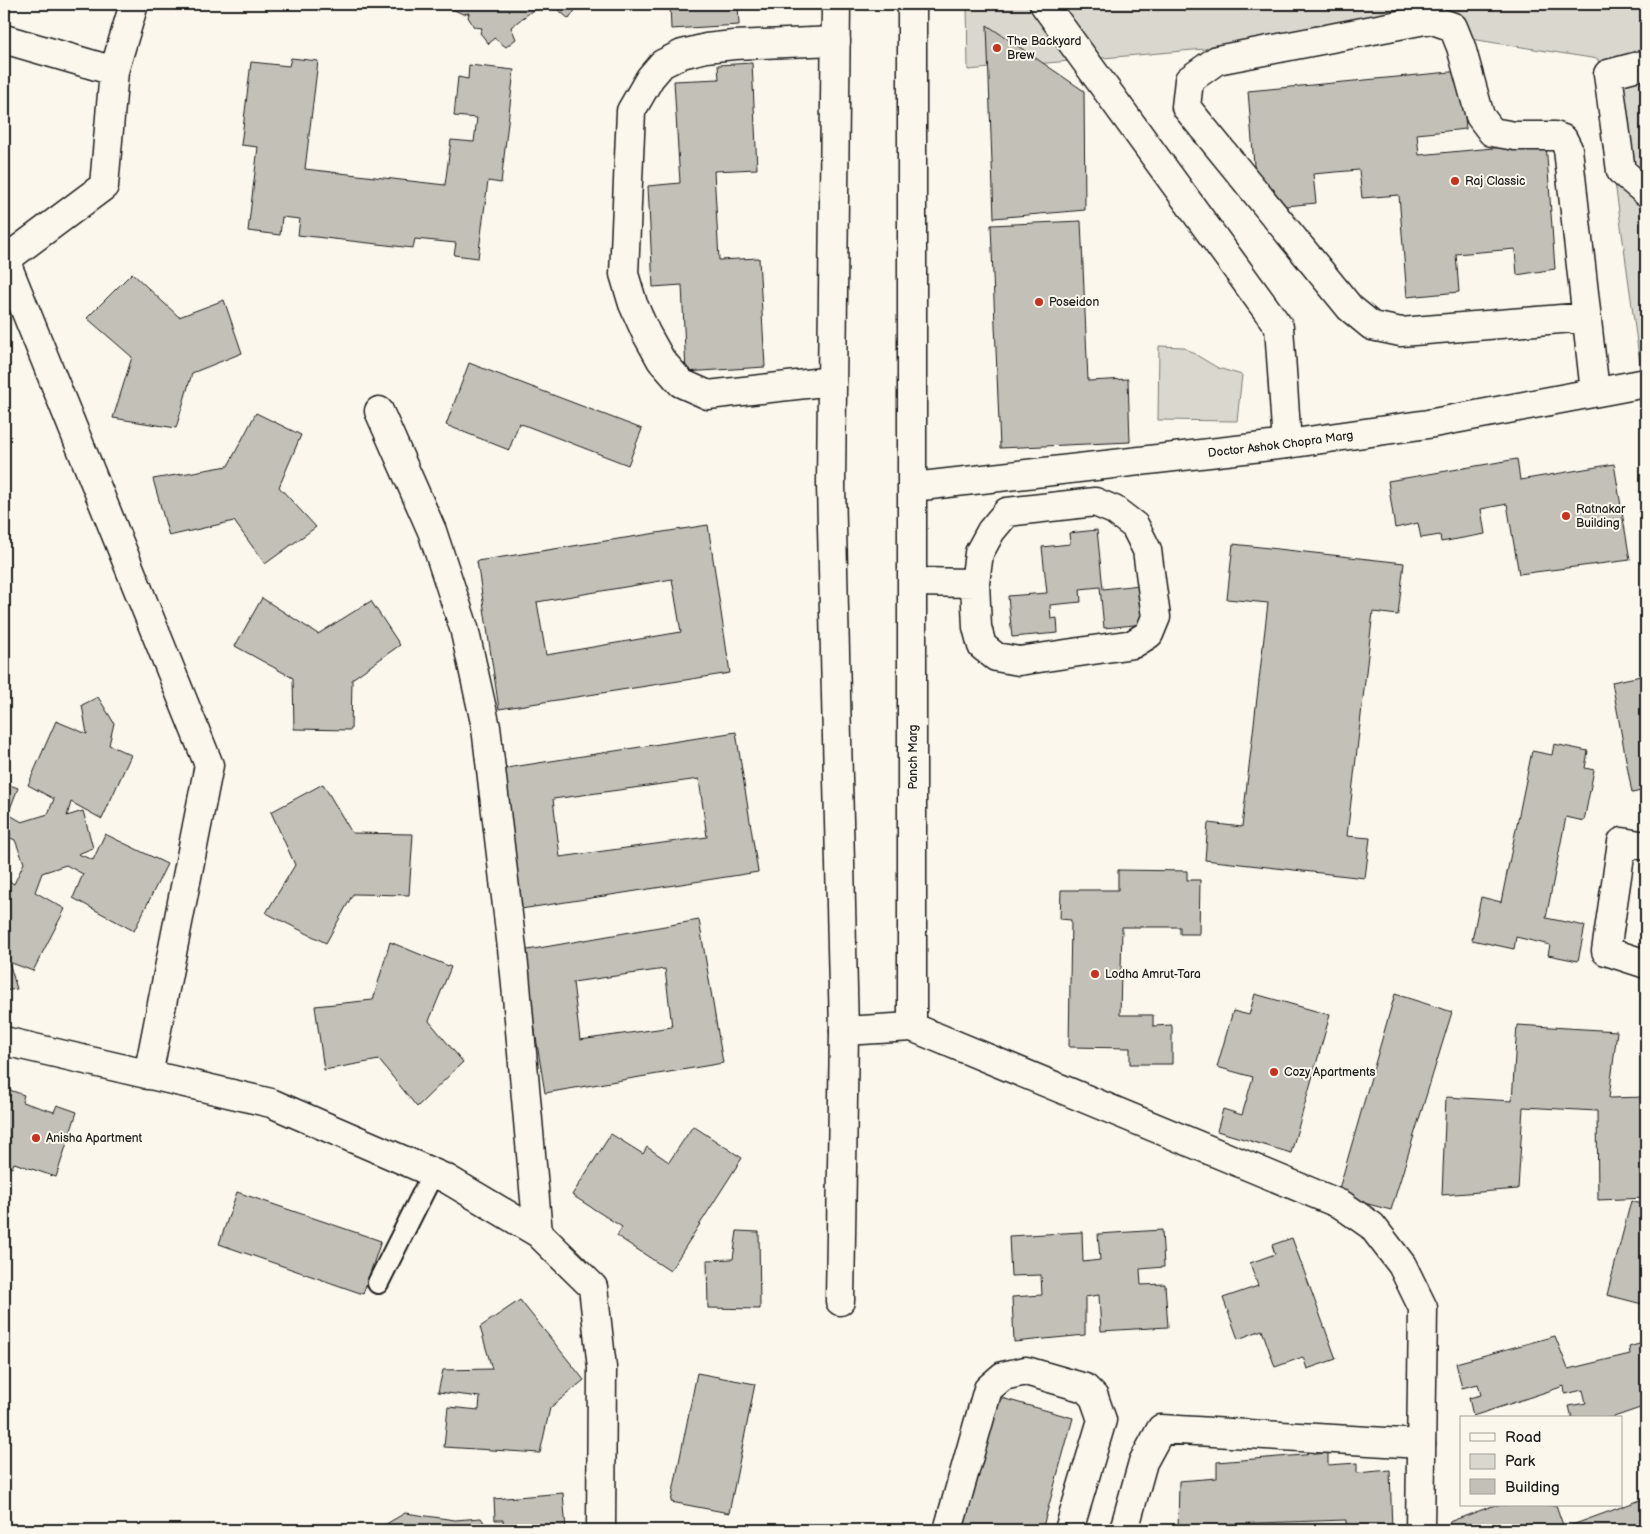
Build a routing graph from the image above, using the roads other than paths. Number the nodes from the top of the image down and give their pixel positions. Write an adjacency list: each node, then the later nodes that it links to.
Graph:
1 (134, 4): 8 (street)
2 (836, 4): 6 (street)
3 (912, 4): 16 (street, Panch Marg)
4 (1044, 4): 15 (street)
5 (4, 39): 8 (street)
6 (836, 41): 11 (street); 11 (street)
7 (1646, 64): 9 (street)
8 (114, 71): 24 (street)
9 (1646, 192)
10 (1586, 317): 10 (street); 13 (street)
11 (832, 381): 22 (street)
12 (1646, 383): 13 (street, Doctor Ashok Chopra Marg)
13 (1595, 392): 15 (street, Doctor Ashok Chopra Marg)
14 (379, 411): 26 (street)
15 (1286, 444): 16 (street, Doctor Ashok Chopra Marg)
16 (913, 487): 17 (street, Panch Marg)
17 (913, 582): 18 (street); 21 (street, Panch Marg)
18 (975, 583): 18 (street)
19 (1646, 846): 20 (street)
20 (1646, 964)
21 (912, 1027): 22 (street); 29 (street)
22 (844, 1031): 28 (street)
23 (4, 1041): 24 (street)
24 (148, 1075): 25 (street)
25 (433, 1173): 26 (street); 27 (lane)
26 (538, 1233): 30 (street)
27 (378, 1284)
28 (840, 1301)
29 (1421, 1444): 33 (street); 34 (street)
30 (601, 1530)
31 (948, 1530): 32 (street)
32 (1069, 1530)
33 (1124, 1530)
34 (1420, 1530)

